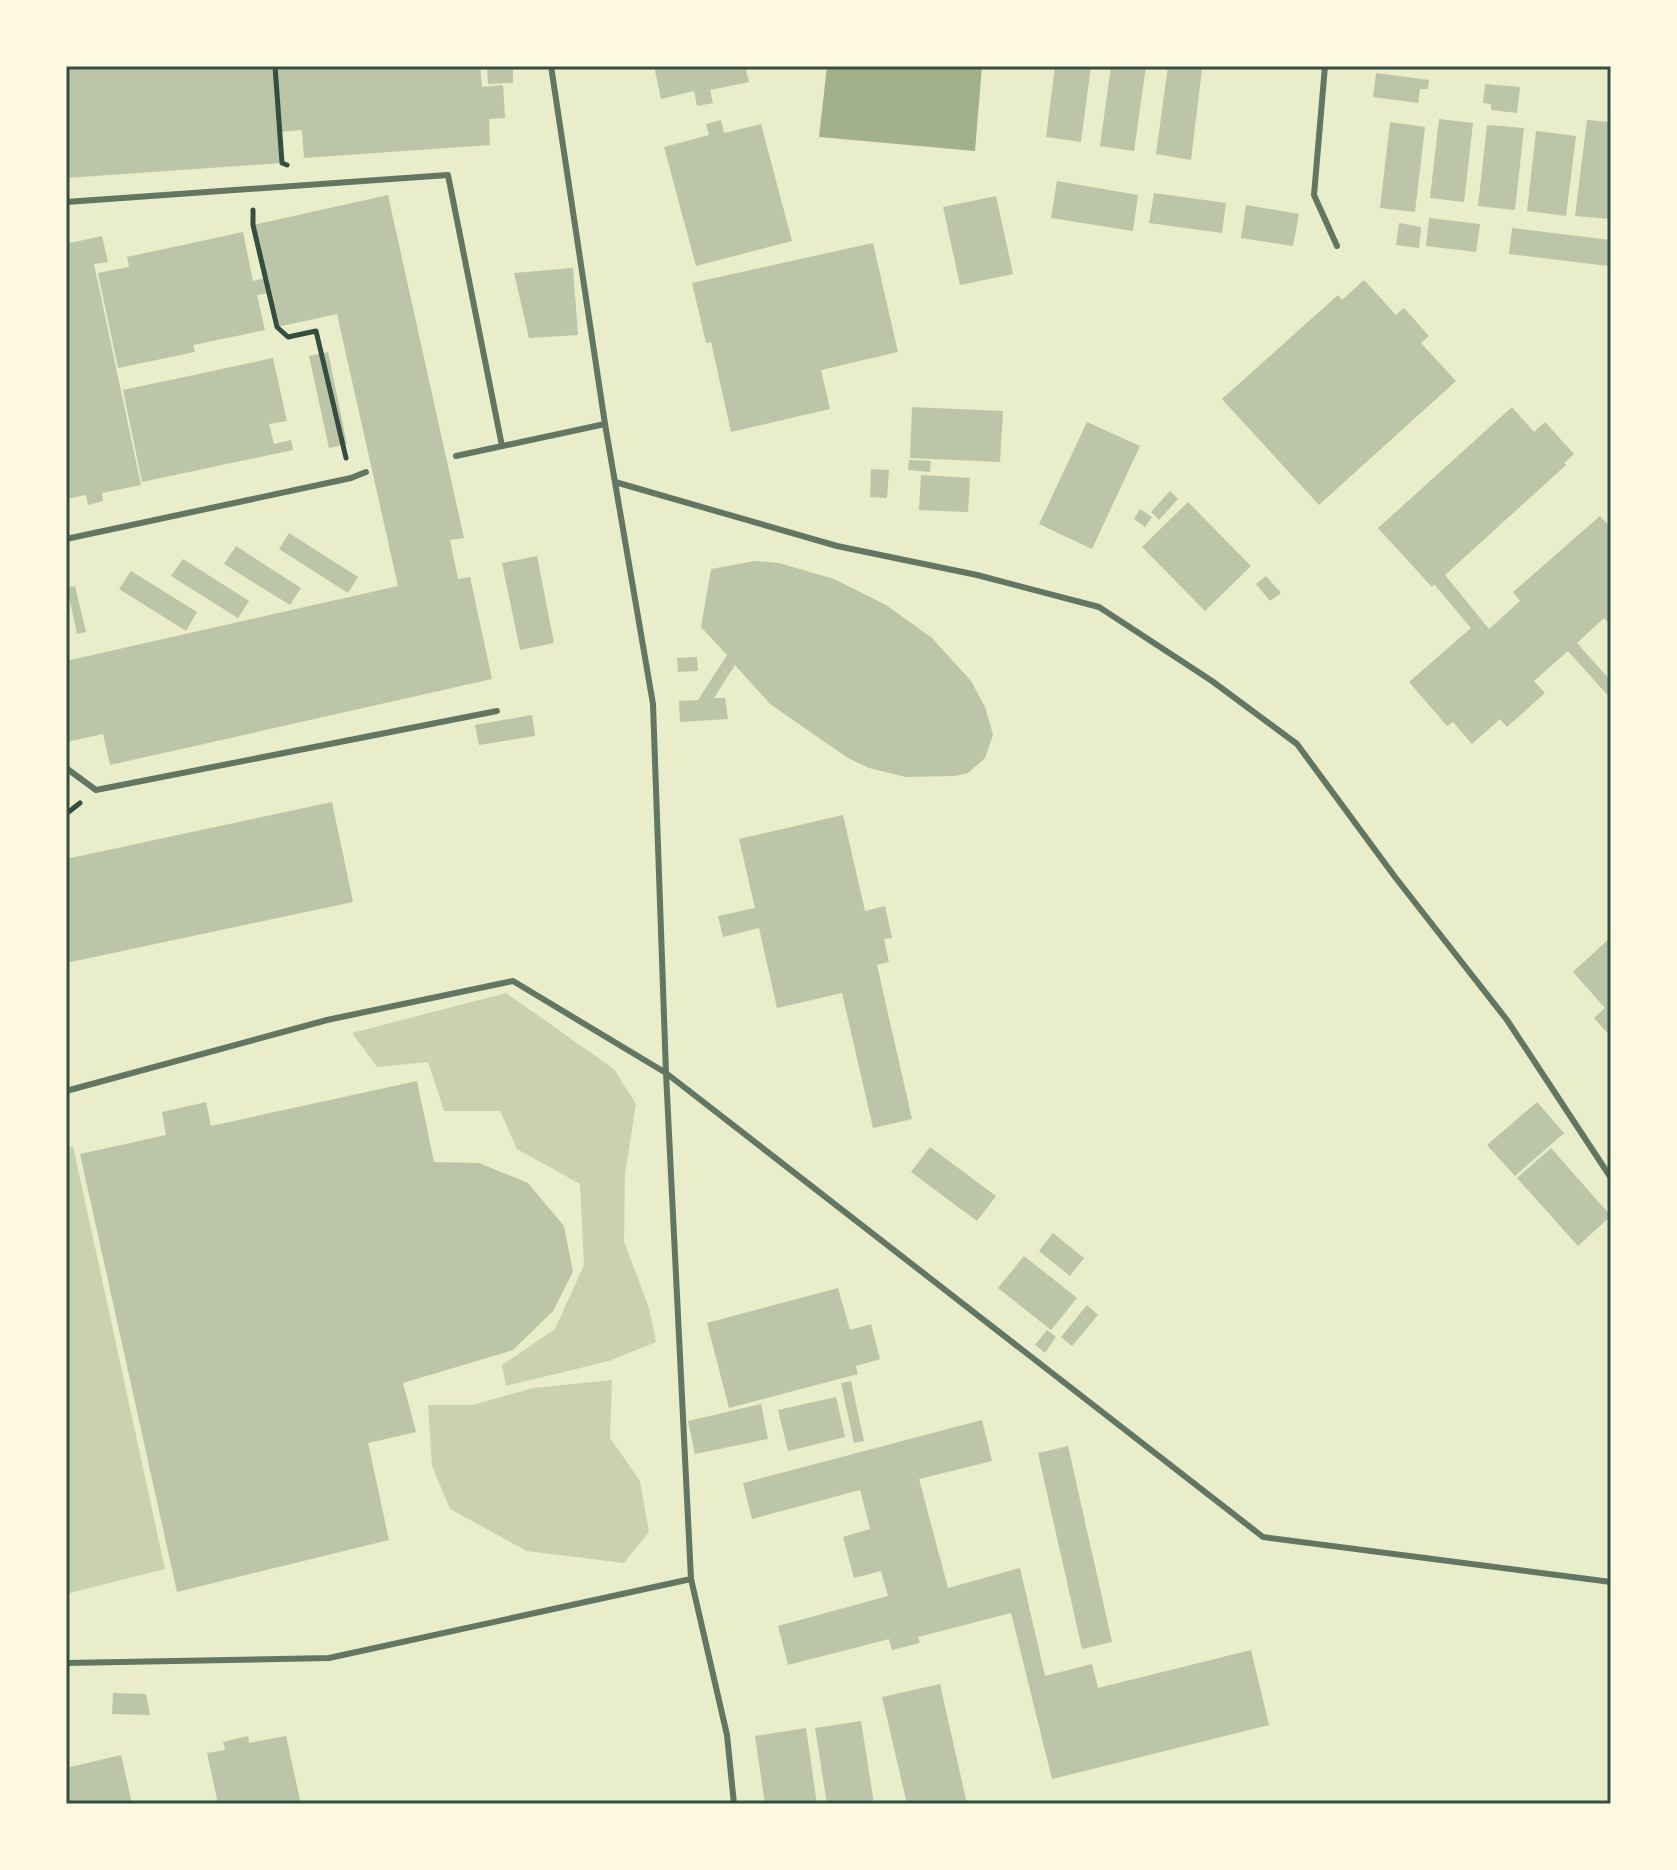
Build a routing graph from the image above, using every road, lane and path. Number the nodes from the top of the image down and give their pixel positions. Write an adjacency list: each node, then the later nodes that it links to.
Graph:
1 (275, 66): 4 (path)
2 (551, 66): 8 (lane)
3 (1325, 66): 7 (lane)
4 (323, 184): 5 (lane); 9 (lane)
5 (253, 189): 6 (lane); 12 (path)
6 (66, 202)
7 (1337, 246)
8 (605, 424): 9 (lane); 13 (lane)
9 (502, 446): 10 (lane)
10 (456, 456)
11 (366, 472): 12 (lane)
12 (351, 478): 14 (lane)
13 (615, 482): 17 (lane); 19 (lane)
14 (66, 539)
15 (497, 711): 16 (lane)
16 (66, 768)
17 (666, 1073): 18 (lane); 20 (lane); 21 (lane)
18 (66, 1091)
19 (1611, 1178)
20 (691, 1579): 22 (lane); 23 (lane)
21 (1611, 1582)
22 (66, 1663)
23 (734, 1804)

